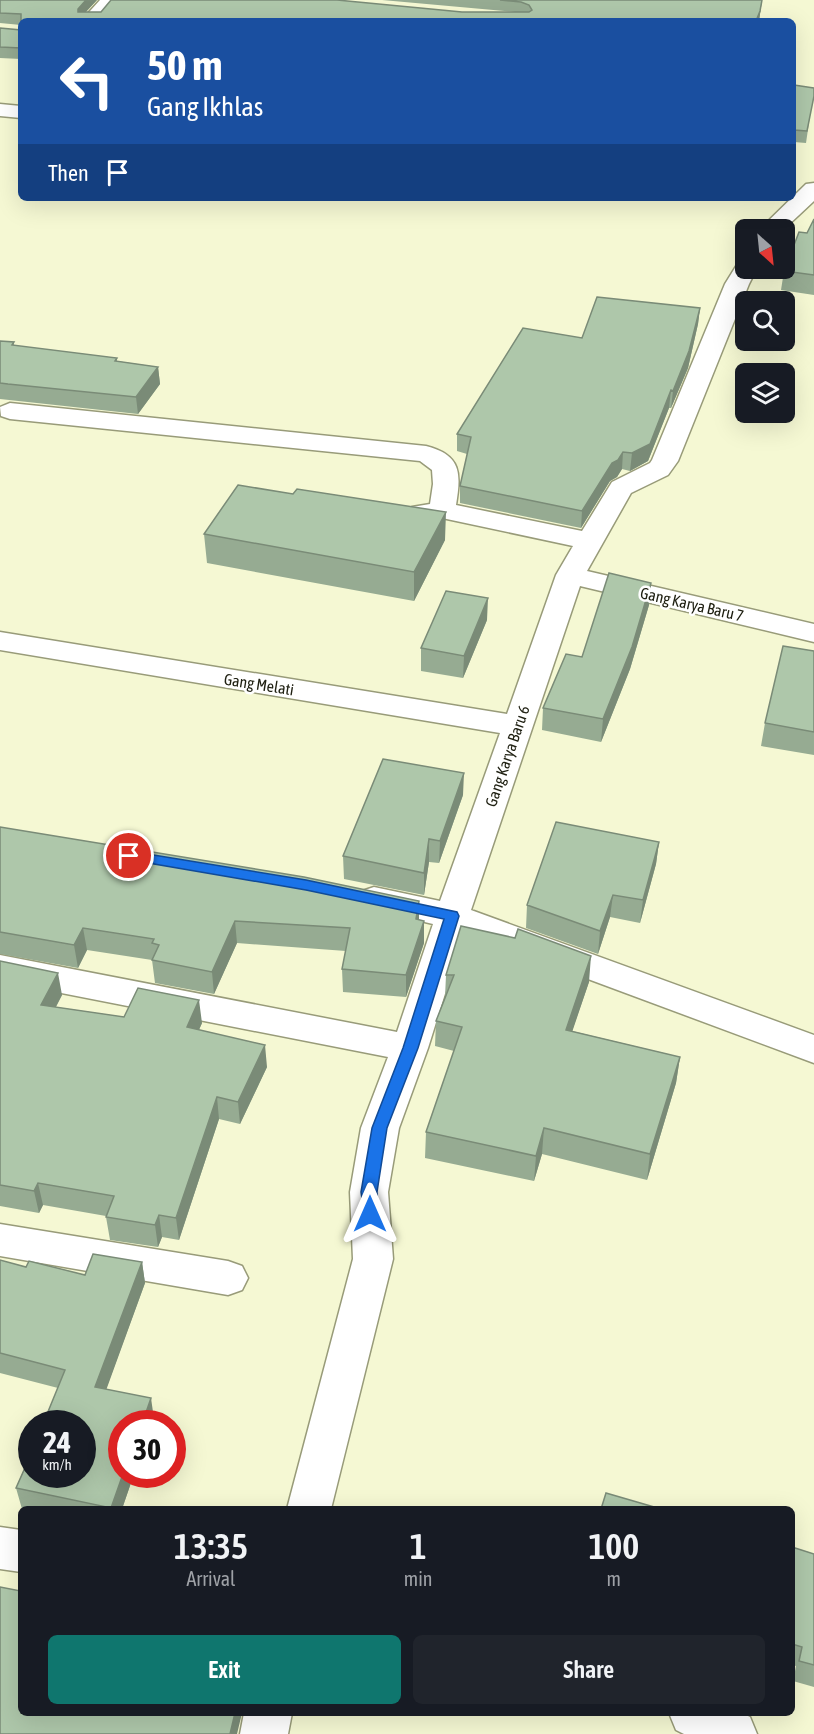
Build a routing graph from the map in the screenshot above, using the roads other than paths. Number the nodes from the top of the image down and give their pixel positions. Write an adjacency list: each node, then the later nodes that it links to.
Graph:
1 (110, 0): 2 (street)
2 (93, 18)
3 (0, 110): 4 (street)
4 (18, 112)
5 (814, 189): 6 (street)
6 (782, 219)
7 (740, 279): 11 (street, Gang Karya Baru 6)
8 (10, 411): 9 (street)
9 (442, 510): 10 (street); 11 (street)
10 (398, 520)
11 (590, 542): 12 (street, Gang Karya Baru 6)
12 (570, 575): 13 (street, Gang Karya Baru 7); 15 (street, Gang Karya Baru 6)
13 (814, 633)
14 (0, 641): 15 (street, Gang Melati)
15 (517, 726): 17 (street, Gang Karya Baru 6)
16 (340, 892): 17 (street)
17 (452, 916): 19 (street, Gang Karya Baru 6); 20 (street)
18 (0, 968): 19 (street)
19 (400, 1047): 23 (street, Gang Karya Baru 6)
20 (814, 1049)
21 (0, 1240): 22 (street)
22 (228, 1278)
23 (310, 1506)
24 (0, 1548): 25 (street)
25 (18, 1551)
26 (267, 1716): 28 (street)
27 (699, 1716): 29 (street)
28 (264, 1734)
29 (733, 1734)

